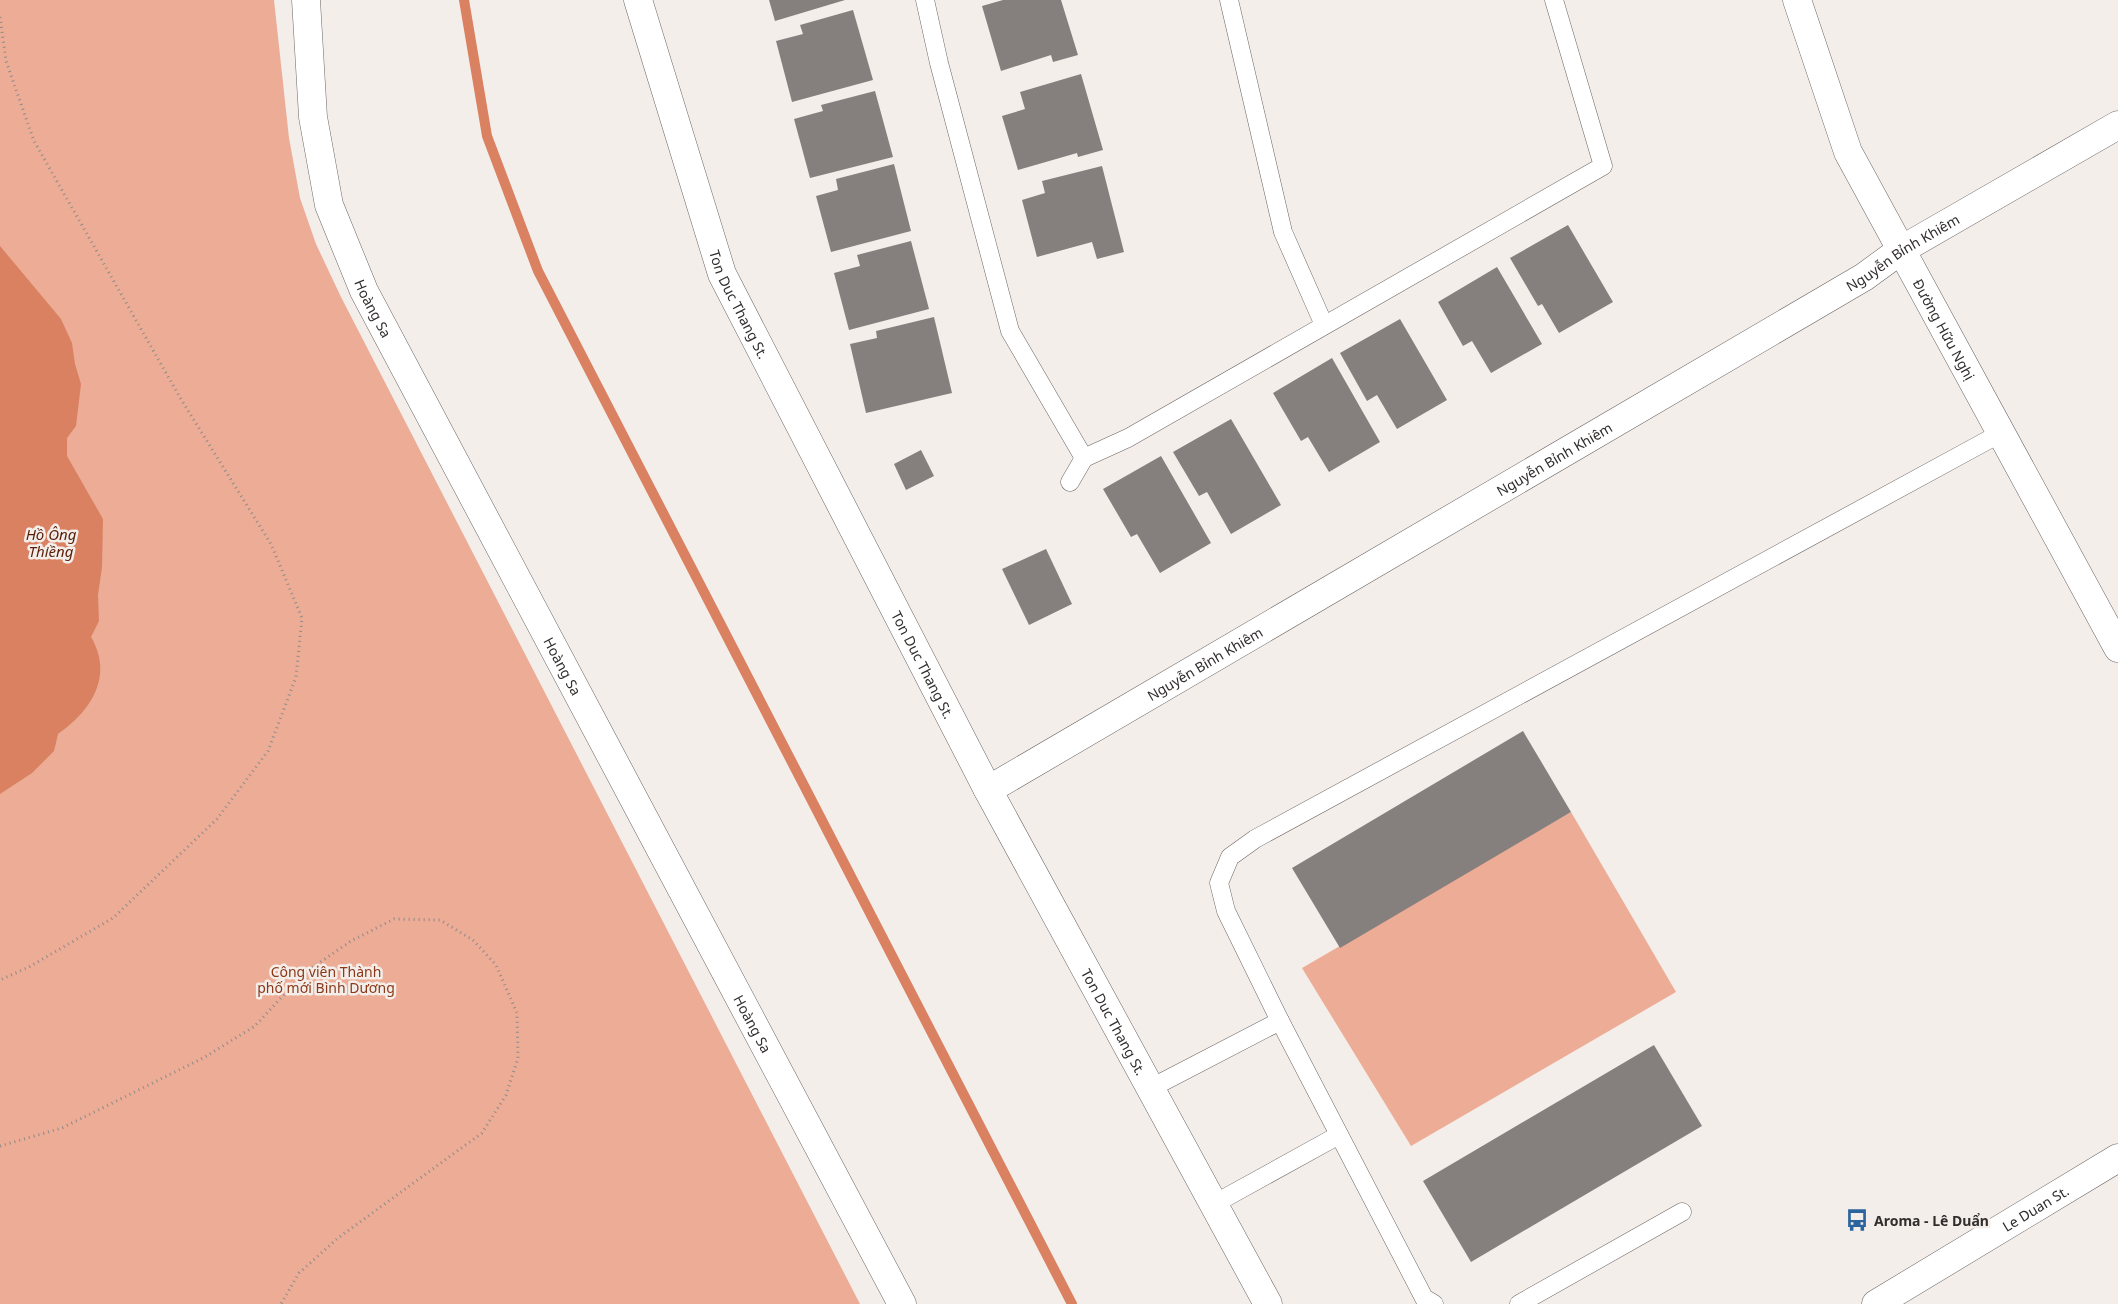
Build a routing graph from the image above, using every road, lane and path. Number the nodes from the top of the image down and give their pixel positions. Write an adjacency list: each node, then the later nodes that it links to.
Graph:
1 (306, 0): 25 (street, Hoàng Sa)
2 (638, 0): 15 (street, Ton Duc Thang St.)
3 (925, 0): 12 (lane)
4 (1229, 0): 10 (lane)
5 (1554, 0): 10 (lane)
6 (1797, 0): 9 (street, Đường Hữu Nghị)
7 (0, 17): 16 (path)
8 (2118, 125): 9 (street, Nguyễn Bỉnh Khiêm)
9 (1901, 250): 11 (street, Đường Hữu Nghị); 15 (street, Nguyễn Bỉnh Khiêm)
10 (1324, 325): 12 (lane)
11 (2001, 433): 14 (street, Đường Hữu Nghị); 17 (lane)
12 (1084, 458): 13 (lane)
13 (1070, 482)
14 (2118, 648)
15 (988, 790): 18 (street, Ton Duc Thang St.)
16 (0, 980)
17 (1280, 1020): 18 (lane); 19 (lane)
18 (1151, 1088): 22 (street, Ton Duc Thang St.)
19 (1339, 1135): 22 (lane); 27 (lane)
20 (0, 1146): 24 (path)
21 (2118, 1158): 29 (street, Le Duan St.)
22 (1214, 1204): 26 (street, Ton Duc Thang St.)
23 (1682, 1212): 28 (lane)
24 (281, 1304)
25 (902, 1304)
26 (1268, 1304)
27 (1434, 1304)
28 (1519, 1304)
29 (1876, 1304)

